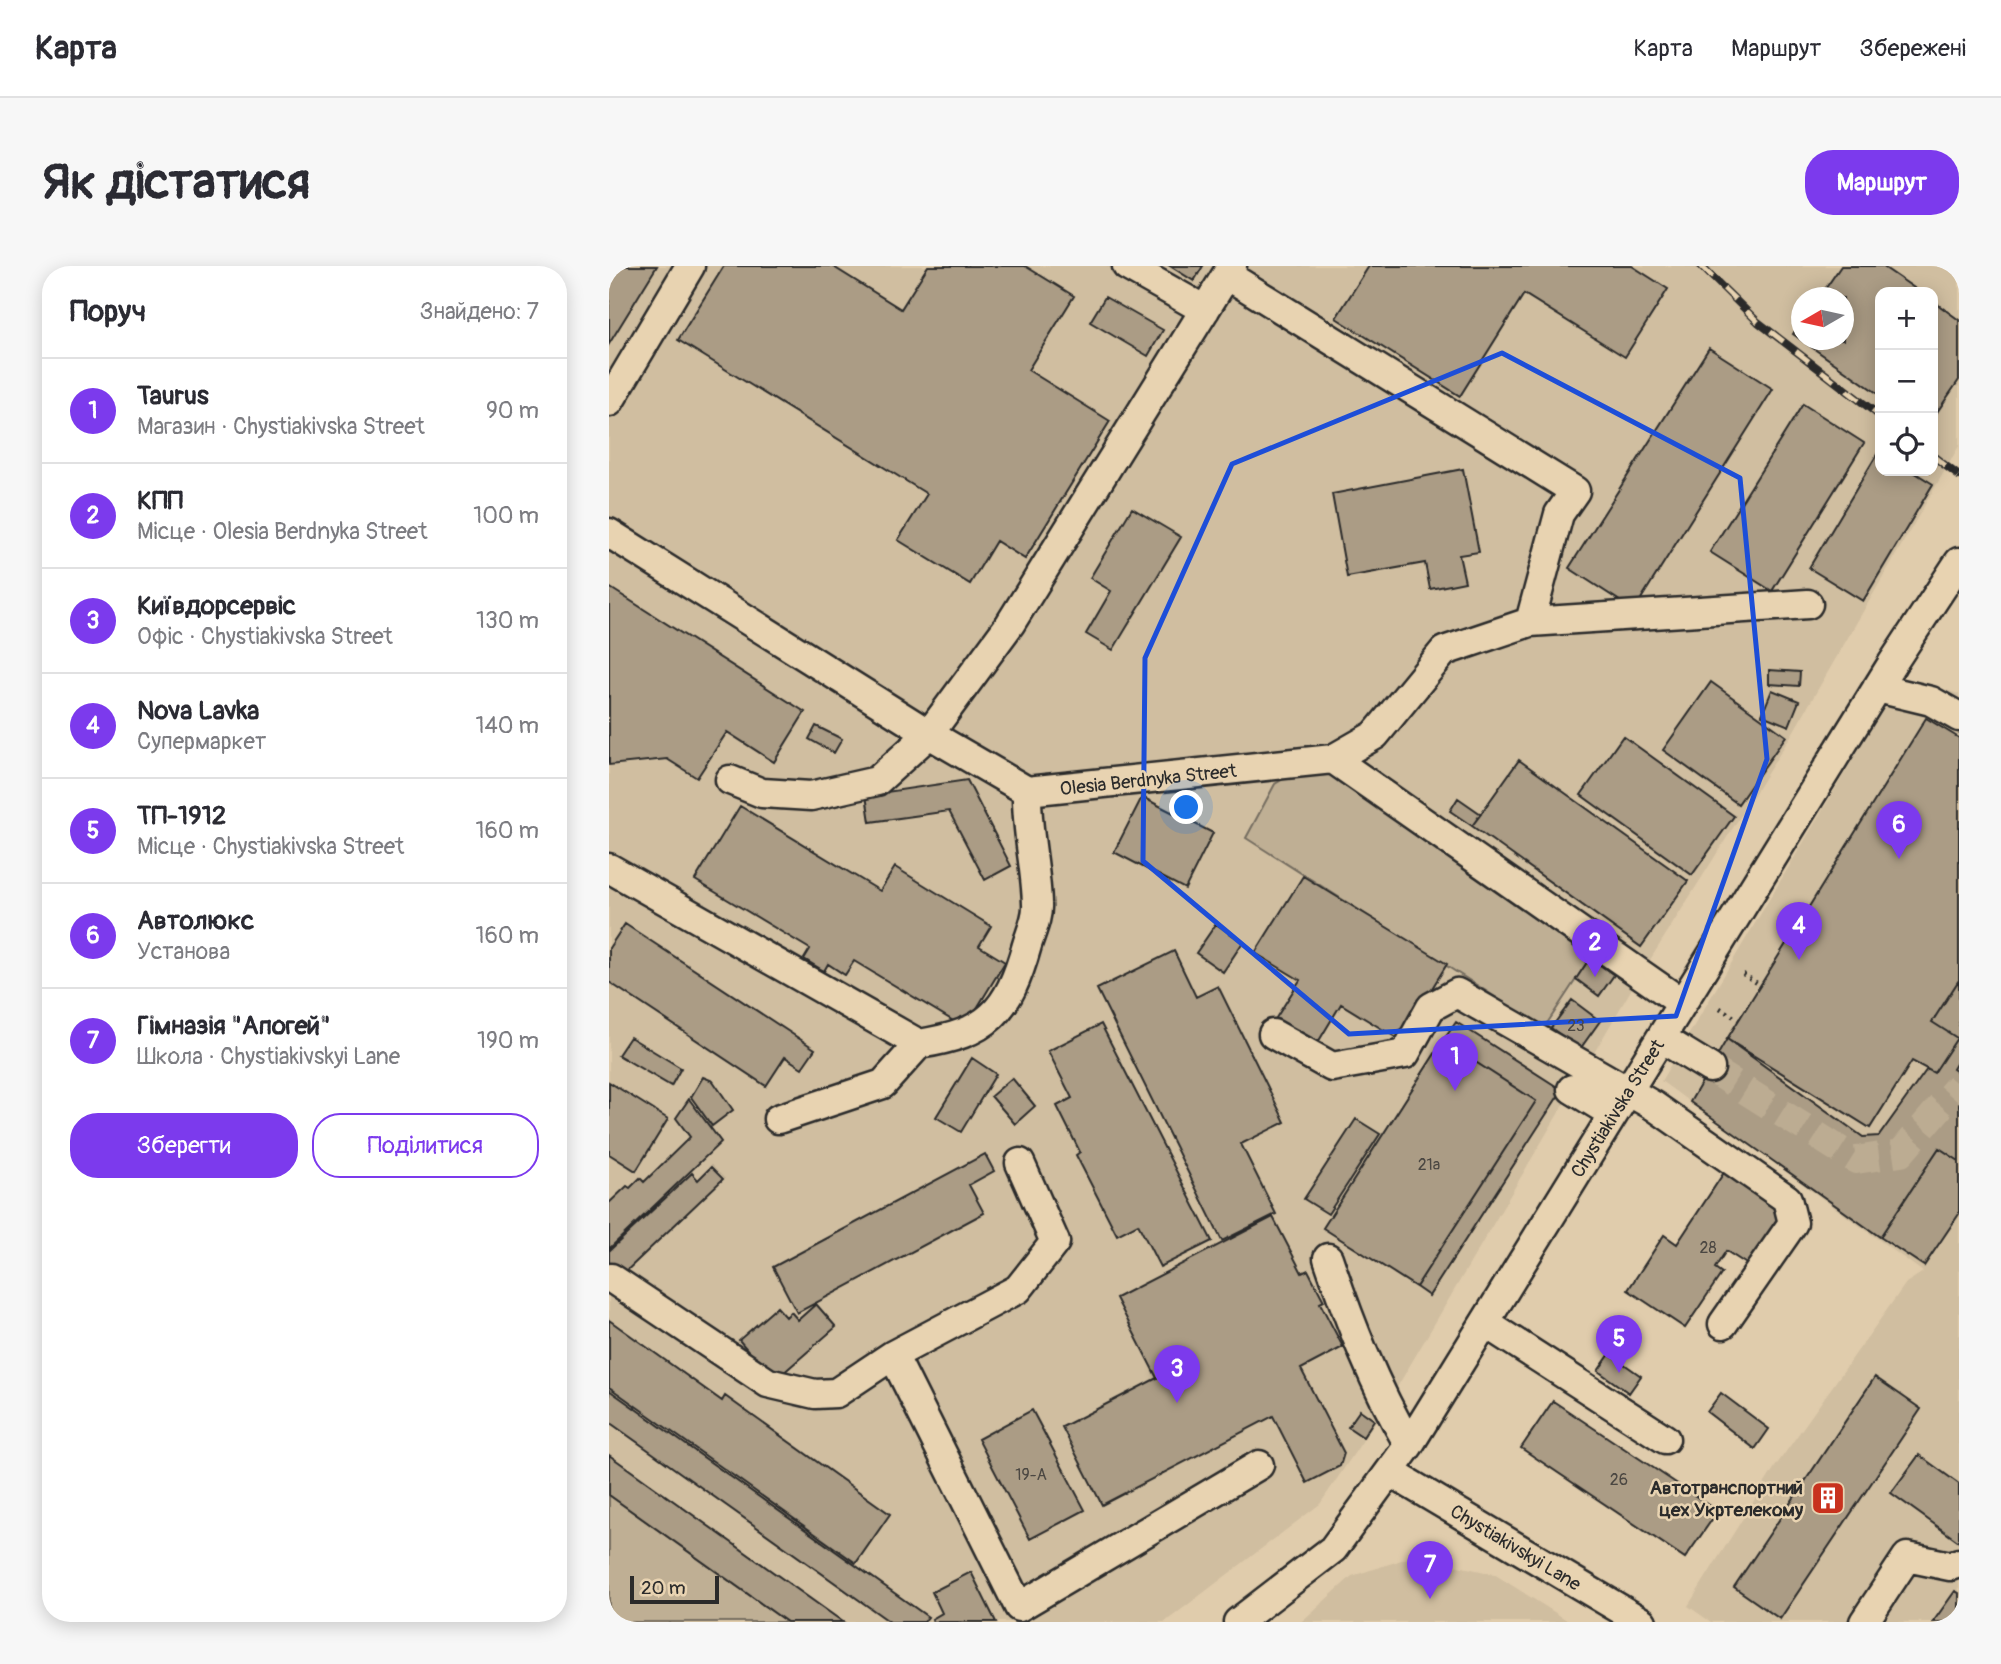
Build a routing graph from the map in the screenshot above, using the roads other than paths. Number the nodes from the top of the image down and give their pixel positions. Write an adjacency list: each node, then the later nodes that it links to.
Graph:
1 (690, 266): 5 (street)
2 (1127, 266): 4 (street)
3 (1229, 271): 4 (street); 9 (street)
4 (1205, 310): 12 (street)
5 (609, 402)
6 (609, 533): 12 (street)
7 (1956, 575): 10 (street, Chystiakivska Street)
8 (1808, 604): 9 (street)
9 (1529, 622): 13 (street)
10 (1877, 688): 11 (street); 17 (street, Chystiakivska Street)
11 (1959, 717)
12 (929, 734): 14 (street); 15 (street)
13 (1333, 759): 15 (street, Olesia Berdnyka Street); 17 (street)
14 (730, 780)
15 (1027, 791): 20 (street)
16 (609, 869): 20 (street)
17 (1682, 1003): 19 (street, Chystiakivska Street)
18 (1273, 1034): 23 (street)
19 (1661, 1038): 21 (street); 23 (street, Chystiakivska Street)
20 (919, 1044): 24 (street)
21 (1710, 1068)
22 (1572, 1089): 23 (street)
23 (1620, 1104): 28 (street, Chystiakivska Street); 29 (street)
24 (778, 1119)
25 (1020, 1163): 30 (street)
26 (1328, 1258): 32 (street)
27 (611, 1278): 30 (street)
28 (1485, 1323): 31 (street); 32 (street, Chystiakivska Street)
29 (1723, 1324)
30 (893, 1355): 36 (street)
31 (1665, 1439)
32 (1409, 1445): 34 (street, Chystiakivska Street)
33 (1259, 1465): 36 (street)
34 (1390, 1472): 37 (street, Chystiakivska Street); 38 (street, Chystiakivskyi Lane)
35 (1959, 1563): 39 (street)
36 (1025, 1615)
37 (1237, 1622)
38 (1642, 1622)
39 (1864, 1622)

